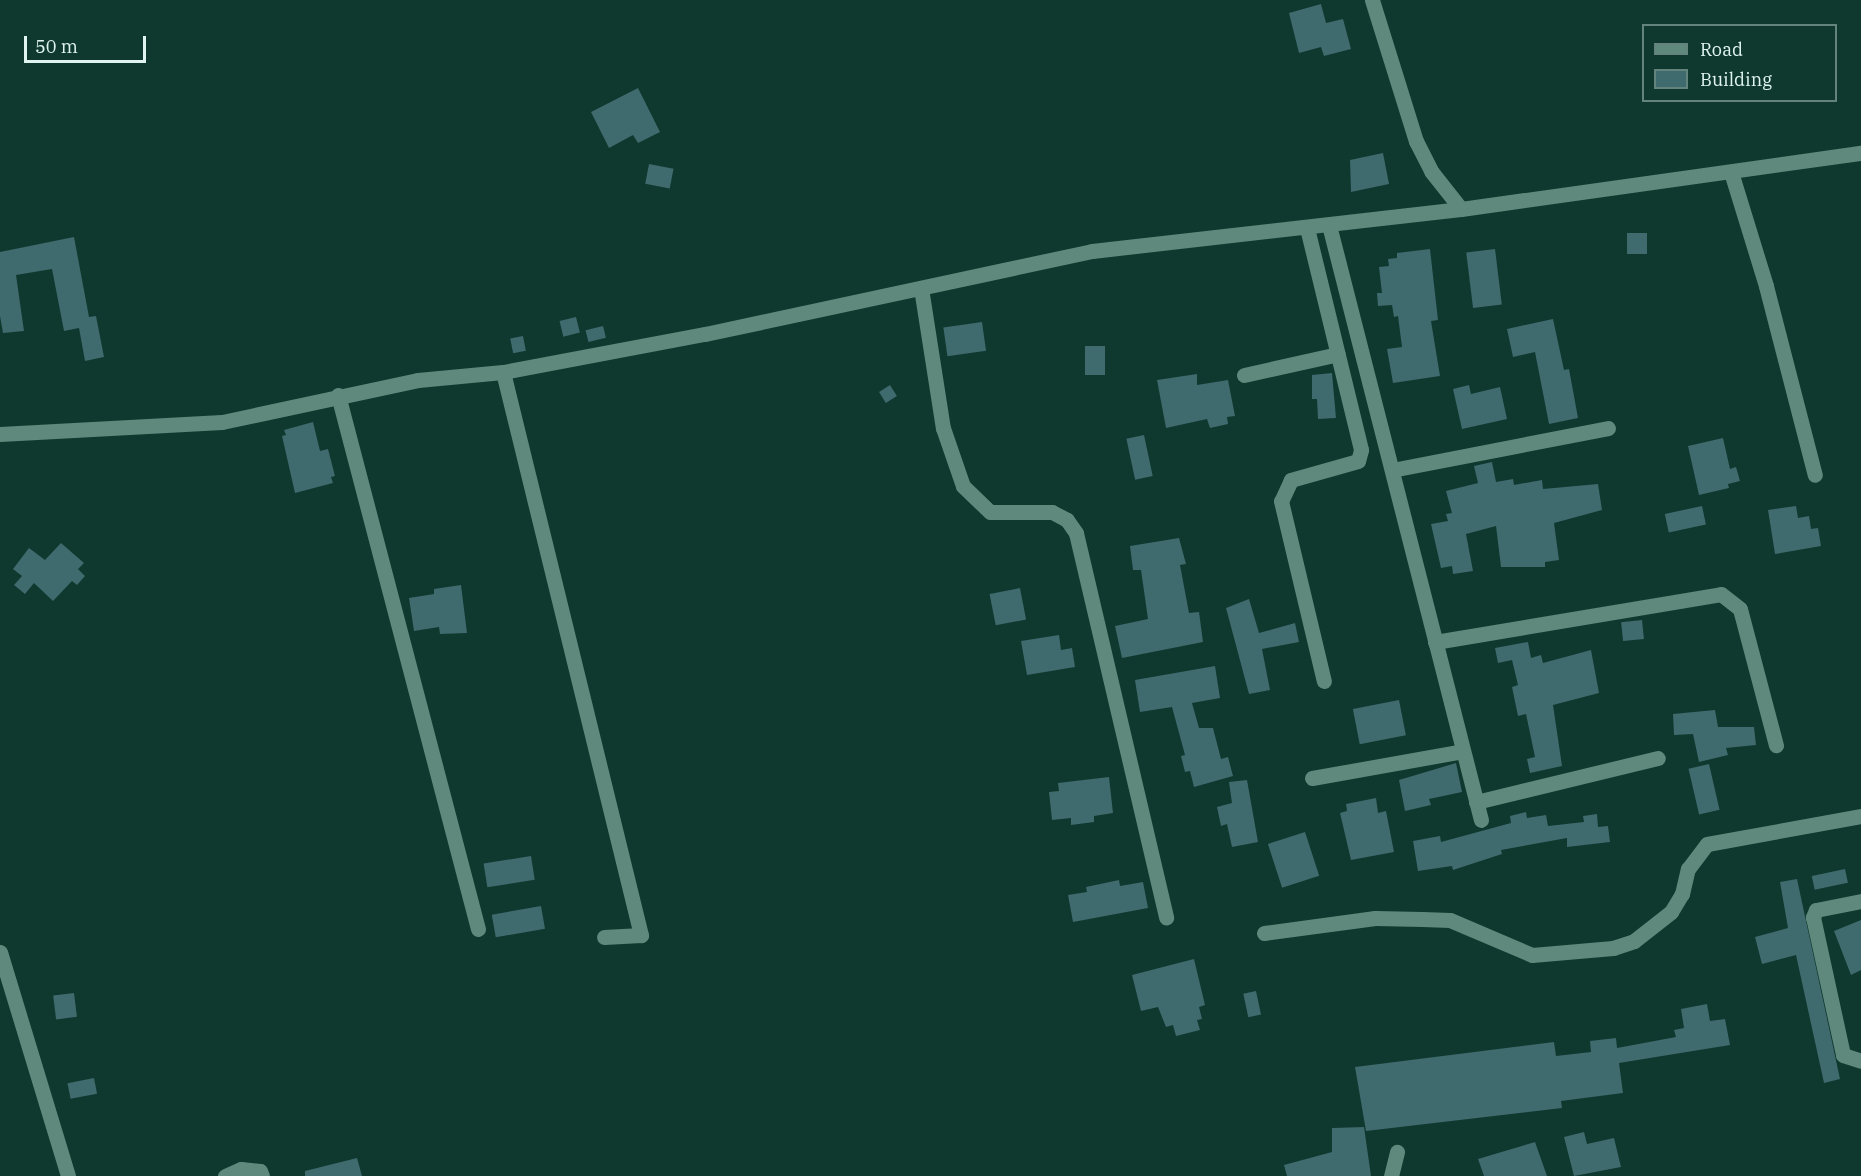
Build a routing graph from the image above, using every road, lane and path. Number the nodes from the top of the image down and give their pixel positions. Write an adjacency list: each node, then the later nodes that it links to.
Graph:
1 (1372, 0): 4 (street)
2 (1861, 153): 3 (street)
3 (1731, 172): 4 (street); 15 (street)
4 (1461, 209): 5 (street)
5 (1329, 225): 6 (street); 14 (street)
6 (1307, 228): 7 (street); 8 (street)
7 (921, 288): 9 (street); 26 (street)
8 (1338, 354): 10 (street); 17 (street)
9 (503, 372): 11 (street); 29 (street)
10 (1244, 375)
11 (338, 395): 13 (street); 27 (street)
12 (1608, 428): 14 (street)
13 (0, 434)
14 (1392, 470): 16 (street)
15 (1815, 475)
16 (1435, 642): 18 (street); 19 (street)
17 (1324, 681)
18 (1776, 745)
19 (1463, 751): 21 (street); 22 (street)
20 (1658, 759): 22 (street)
21 (1312, 778)
22 (1476, 802): 24 (street)
23 (1861, 816): 28 (street)
24 (1480, 820)
25 (1861, 900): 31 (street)
26 (1166, 918)
27 (478, 929)
28 (1264, 933)
29 (604, 937)
30 (0, 952): 33 (street)
31 (1861, 1061)
32 (1396, 1152): 36 (street)
33 (68, 1176)
34 (225, 1176): 35 (street)
35 (262, 1176)
36 (1391, 1176)

